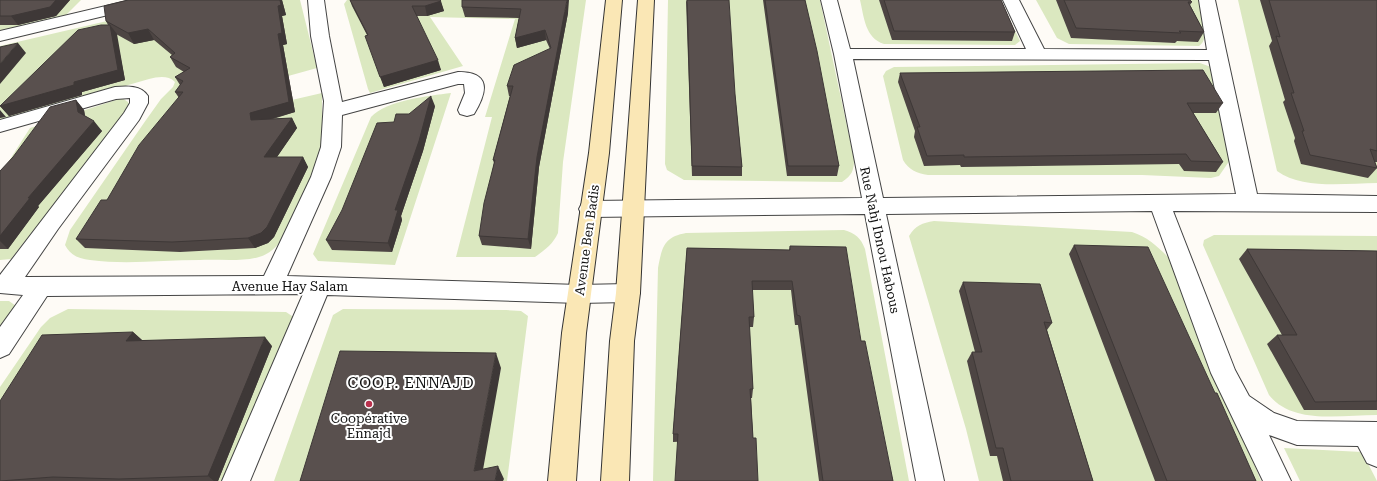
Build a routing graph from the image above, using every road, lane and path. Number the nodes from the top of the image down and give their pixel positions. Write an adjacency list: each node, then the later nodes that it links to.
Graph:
1 (89, 0): 9 (street)
2 (152, 0): 9 (street)
3 (316, 0): 15 (street)
4 (614, 0): 22 (main road, Avenue Ben Badis)
5 (646, 0): 21 (main road)
6 (829, 0): 11 (street, Rue Nahj Ibnou Habous)
7 (1011, 0): 12 (street)
8 (1207, 0): 13 (street)
9 (66, 20): 10 (street)
10 (0, 36)
11 (843, 54): 12 (street); 20 (street, Rue Nahj Ibnou Habous)
12 (1038, 55): 13 (street)
13 (1216, 55): 17 (street)
14 (466, 110): 15 (street)
15 (332, 111): 25 (street)
16 (0, 126): 23 (street)
17 (1248, 202): 18 (street); 19 (street)
18 (1160, 203): 20 (street); 30 (street)
19 (1377, 204)
20 (873, 206): 21 (street); 35 (street, Rue Nahj Ibnou Habous)
21 (634, 208): 22 (street); 27 (main road)
22 (590, 209): 28 (main road, Avenue Ben Badis)
23 (4, 284): 26 (street, Avenue Hay Salam)
24 (319, 285): 25 (street, Avenue Hay Salam); 28 (street, Avenue Hay Salam); 32 (street)
25 (272, 286): 26 (street, Avenue Hay Salam)
26 (41, 287): 29 (street)
27 (628, 293): 28 (street, Avenue Hay Salam); 34 (main road)
28 (579, 294): 33 (main road, Avenue Ben Badis)
29 (0, 347)
30 (1240, 404): 31 (street); 36 (street)
31 (1373, 441)
32 (236, 481)
33 (562, 481)
34 (615, 481)
35 (930, 481)
36 (1277, 481)

